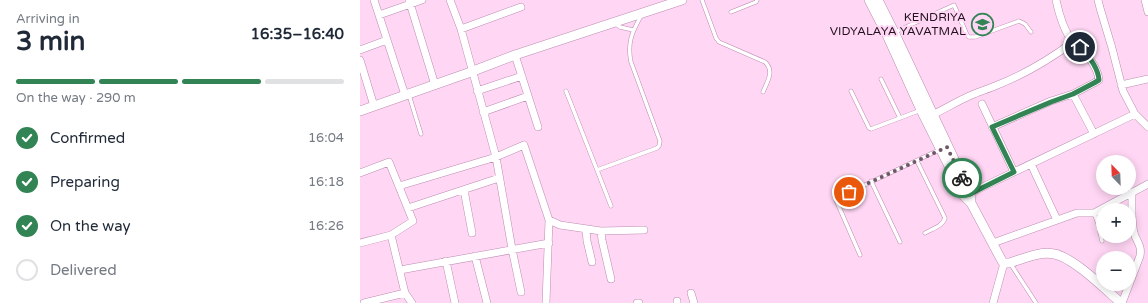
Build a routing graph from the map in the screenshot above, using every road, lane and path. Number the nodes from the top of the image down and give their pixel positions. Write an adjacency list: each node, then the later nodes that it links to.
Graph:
1 (374, 0): 19 (street)
2 (422, 0): 13 (street)
3 (450, 0): 21 (street)
4 (682, 0): 18 (street)
5 (702, 0): 39 (lane)
6 (757, 0): 16 (lane)
7 (869, 0): 24 (street)
8 (878, 0): 24 (street)
9 (952, 0): 14 (lane)
10 (1056, 0): 26 (street)
11 (1098, 0): 34 (street)
12 (1145, 0): 17 (street)
13 (409, 2): 19 (street); 35 (street)
14 (954, 4): 23 (lane); 24 (lane)
15 (521, 7): 21 (street)
16 (731, 12)
17 (1148, 12)
18 (643, 13): 20 (street); 22 (lane)
19 (379, 15): 25 (street)
20 (615, 22): 22 (lane); 28 (street)
21 (461, 29): 30 (street)
22 (633, 30): 59 (lane)
23 (1031, 32)
24 (890, 34): 47 (street)
25 (387, 40): 27 (street); 41 (street)
26 (1073, 42): 40 (street); 47 (street)
27 (360, 50)
28 (515, 54): 30 (street); 31 (street)
29 (360, 60): 44 (street)
30 (472, 72): 35 (street); 37 (street)
31 (522, 76): 37 (street); 42 (street)
32 (881, 79): 49 (lane)
33 (1148, 79): 34 (street)
34 (1121, 84): 48 (street)
35 (435, 85): 41 (street)
36 (566, 90): 59 (lane)
37 (478, 91): 46 (street)
38 (851, 91): 49 (lane)
39 (763, 92)
40 (1073, 94): 51 (street); 54 (street)
41 (407, 95): 44 (street); 53 (lane)
42 (528, 96): 46 (street); 50 (street)
43 (982, 104): 51 (street)
44 (374, 106): 45 (street)
45 (360, 111)
46 (483, 112): 56 (street)
47 (927, 112): 49 (lane); 55 (street)
48 (1135, 114): 52 (street); 54 (street)
49 (900, 118)
50 (538, 127)
51 (992, 127): 60 (street)
52 (1148, 127)
53 (421, 134)
54 (1094, 134): 58 (street)
55 (944, 148): 57 (lane); 70 (street)
56 (496, 157): 62 (street); 65 (street); 75 (street)
57 (917, 161): 63 (lane); 81 (lane)
58 (1031, 164): 60 (street); 76 (street)
59 (597, 170): 71 (lane)
60 (1014, 172): 70 (street)
61 (360, 173): 65 (street)
62 (499, 178): 66 (street); 87 (street)
63 (871, 181): 83 (lane); 89 (lane)
64 (1148, 184): 67 (street)
65 (399, 186): 72 (street)
66 (464, 190): 72 (street); 80 (street)
67 (1136, 190)
68 (1126, 195): 73 (street)
69 (1132, 195): 88 (street)
70 (968, 198): 86 (street)
71 (611, 206)
72 (408, 208): 82 (street)
73 (1094, 212): 74 (lane); 76 (street)
74 (1096, 218)
75 (550, 220): 77 (street); 85 (street)
76 (1057, 220): 86 (street)
77 (586, 229): 79 (street); 92 (street)
78 (644, 230): 79 (street)
79 (602, 231): 95 (street)
80 (472, 233)
81 (925, 233)
82 (391, 235): 84 (street); 94 (street)
83 (900, 242)
84 (360, 243)
85 (549, 243): 87 (street); 103 (street)
86 (993, 243): 93 (street)
87 (512, 249): 90 (street); 96 (street)
88 (1144, 252): 107 (street)
89 (860, 255)
90 (476, 256): 91 (street); 102 (street)
91 (446, 262): 94 (street); 101 (street)
92 (592, 262)
93 (1007, 263): 105 (street); 106 (lane); 107 (street)
94 (400, 270): 97 (street)
95 (611, 279)
96 (521, 292)
97 (405, 293): 99 (street); 100 (street)
98 (692, 293): 104 (street)
99 (364, 303)
100 (412, 303)
101 (455, 303)
102 (487, 303)
103 (546, 303)
104 (694, 303)
105 (993, 303)
106 (1036, 303)
107 (1121, 303)

